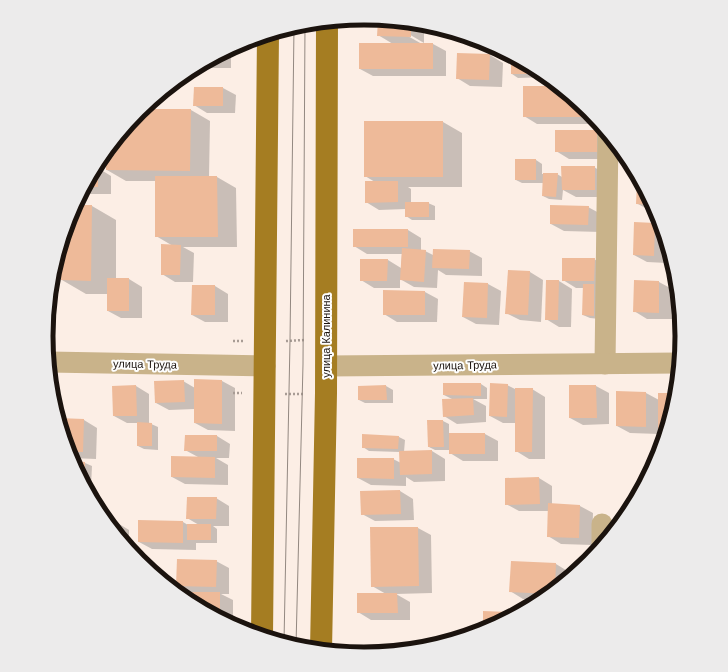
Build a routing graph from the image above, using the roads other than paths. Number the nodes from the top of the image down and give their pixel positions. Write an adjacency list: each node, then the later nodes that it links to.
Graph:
1 (327, 28): 8 (main road, улица Калинина)
2 (268, 41): 7 (main road)
3 (608, 143): 6 (street)
4 (55, 362): 7 (street, улица Труда)
5 (673, 363): 6 (street, улица Труда)
6 (605, 364): 8 (street, улица Труда)
7 (265, 366): 11 (main road)
8 (326, 366): 12 (main road, улица Калинина)
9 (602, 524): 10 (street)
10 (602, 536)
11 (262, 629)
12 (321, 644)

